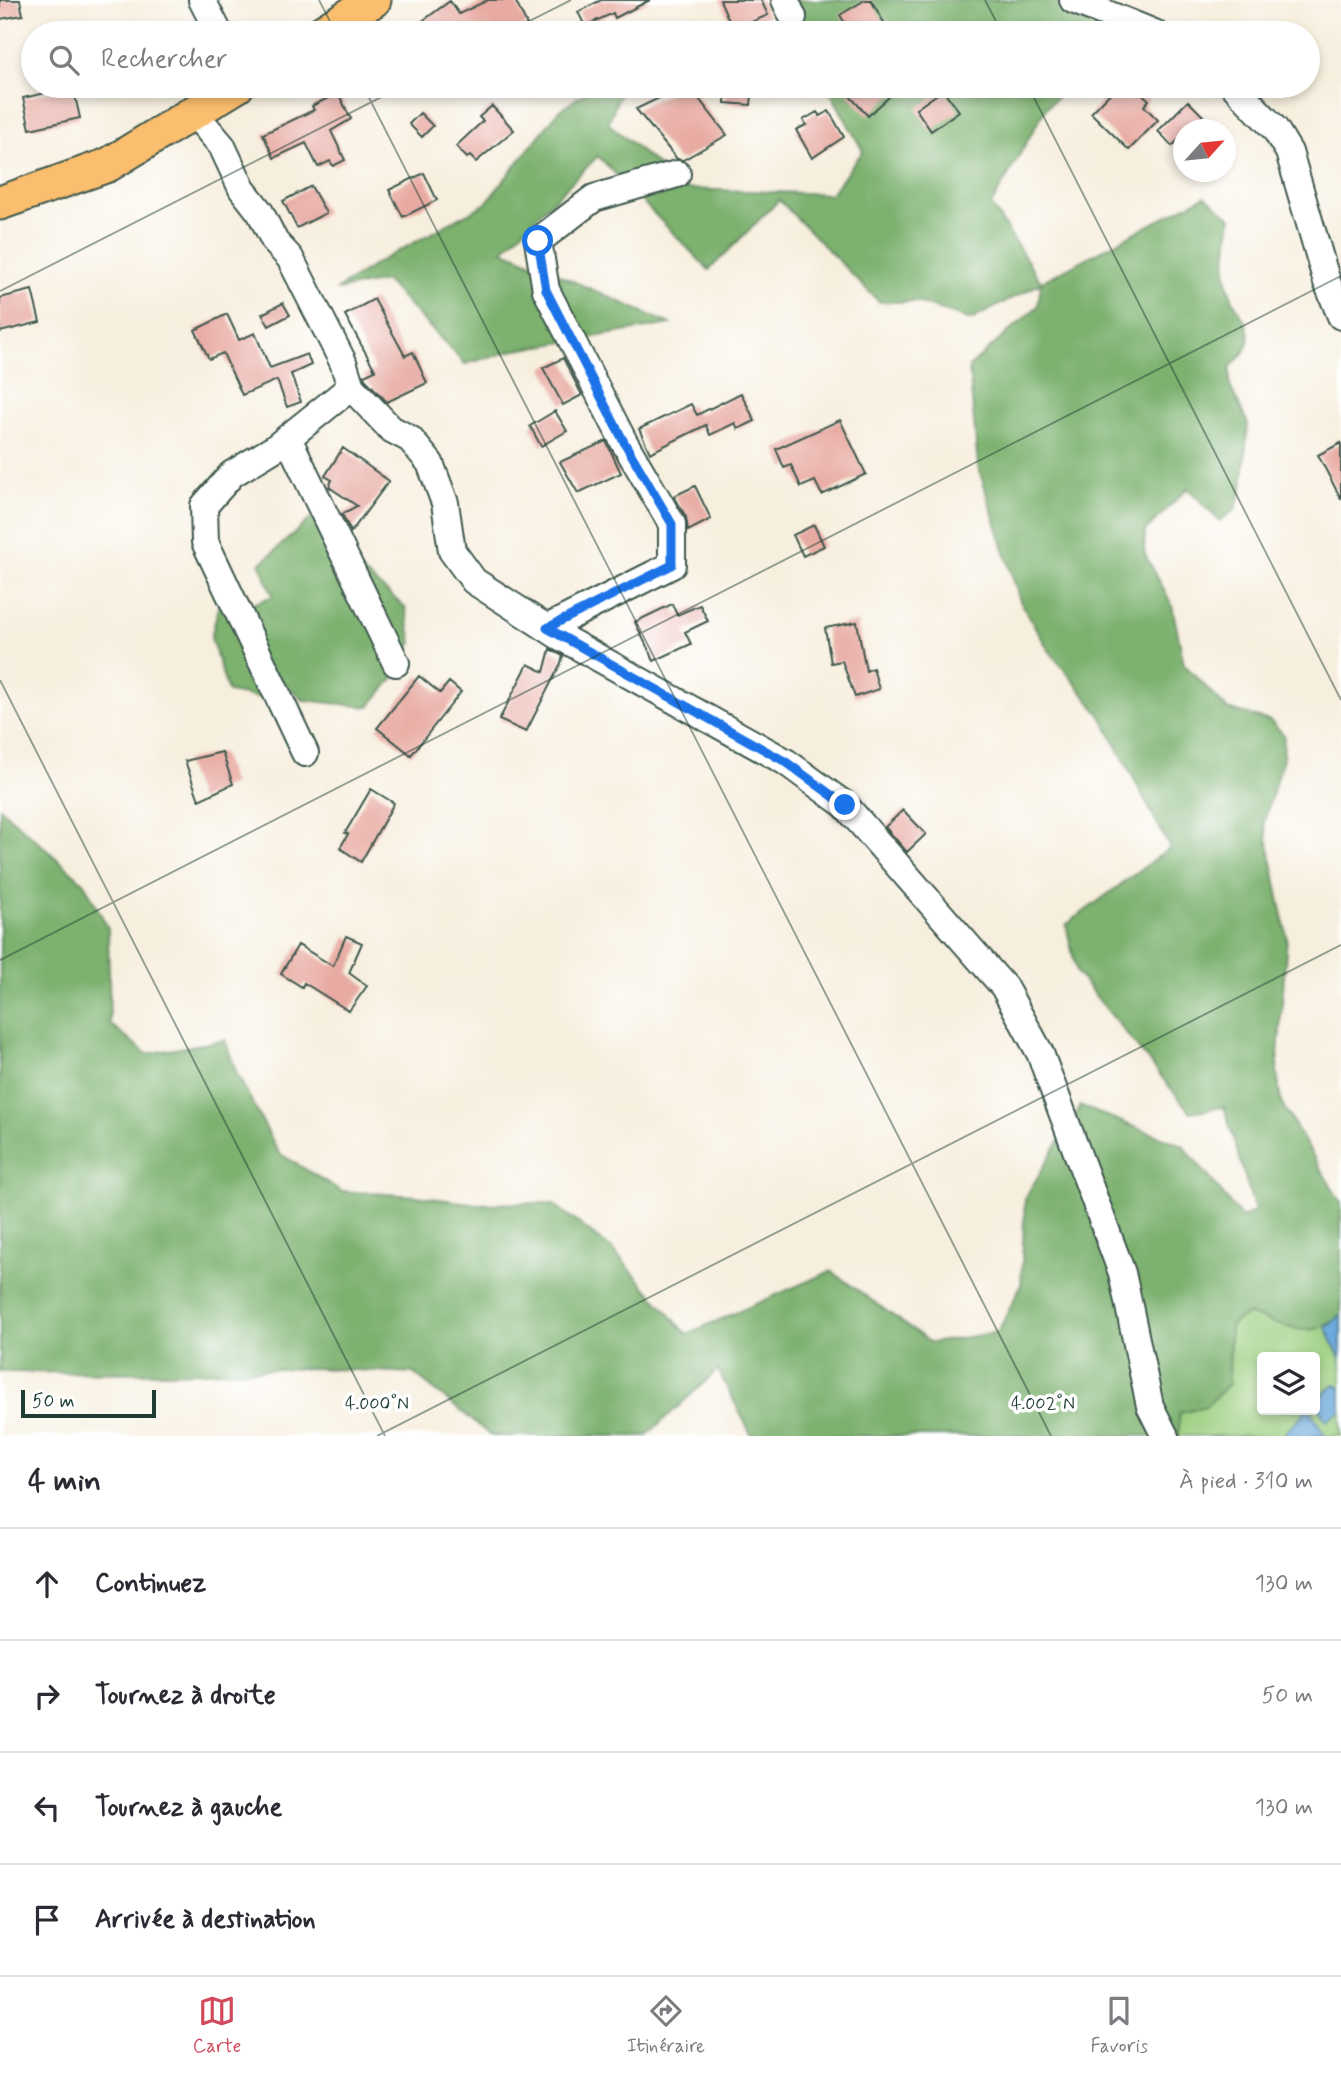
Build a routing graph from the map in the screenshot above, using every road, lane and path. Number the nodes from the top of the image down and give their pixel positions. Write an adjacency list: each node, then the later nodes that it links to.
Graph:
1 (202, 0): 4 (street)
2 (374, 0): 5 (main road)
3 (1073, 0): 6 (street)
4 (213, 21)
5 (340, 21)
6 (1125, 21)
7 (218, 98): 9 (main road)
8 (1246, 98): 12 (street)
9 (194, 113): 11 (main road); 13 (street)
10 (677, 174): 15 (street)
11 (0, 202)
12 (1341, 316)
13 (351, 387): 14 (street); 15 (street)
14 (288, 438): 16 (street); 17 (street)
15 (547, 628): 18 (street)
16 (396, 663)
17 (305, 753)
18 (1165, 1436)

